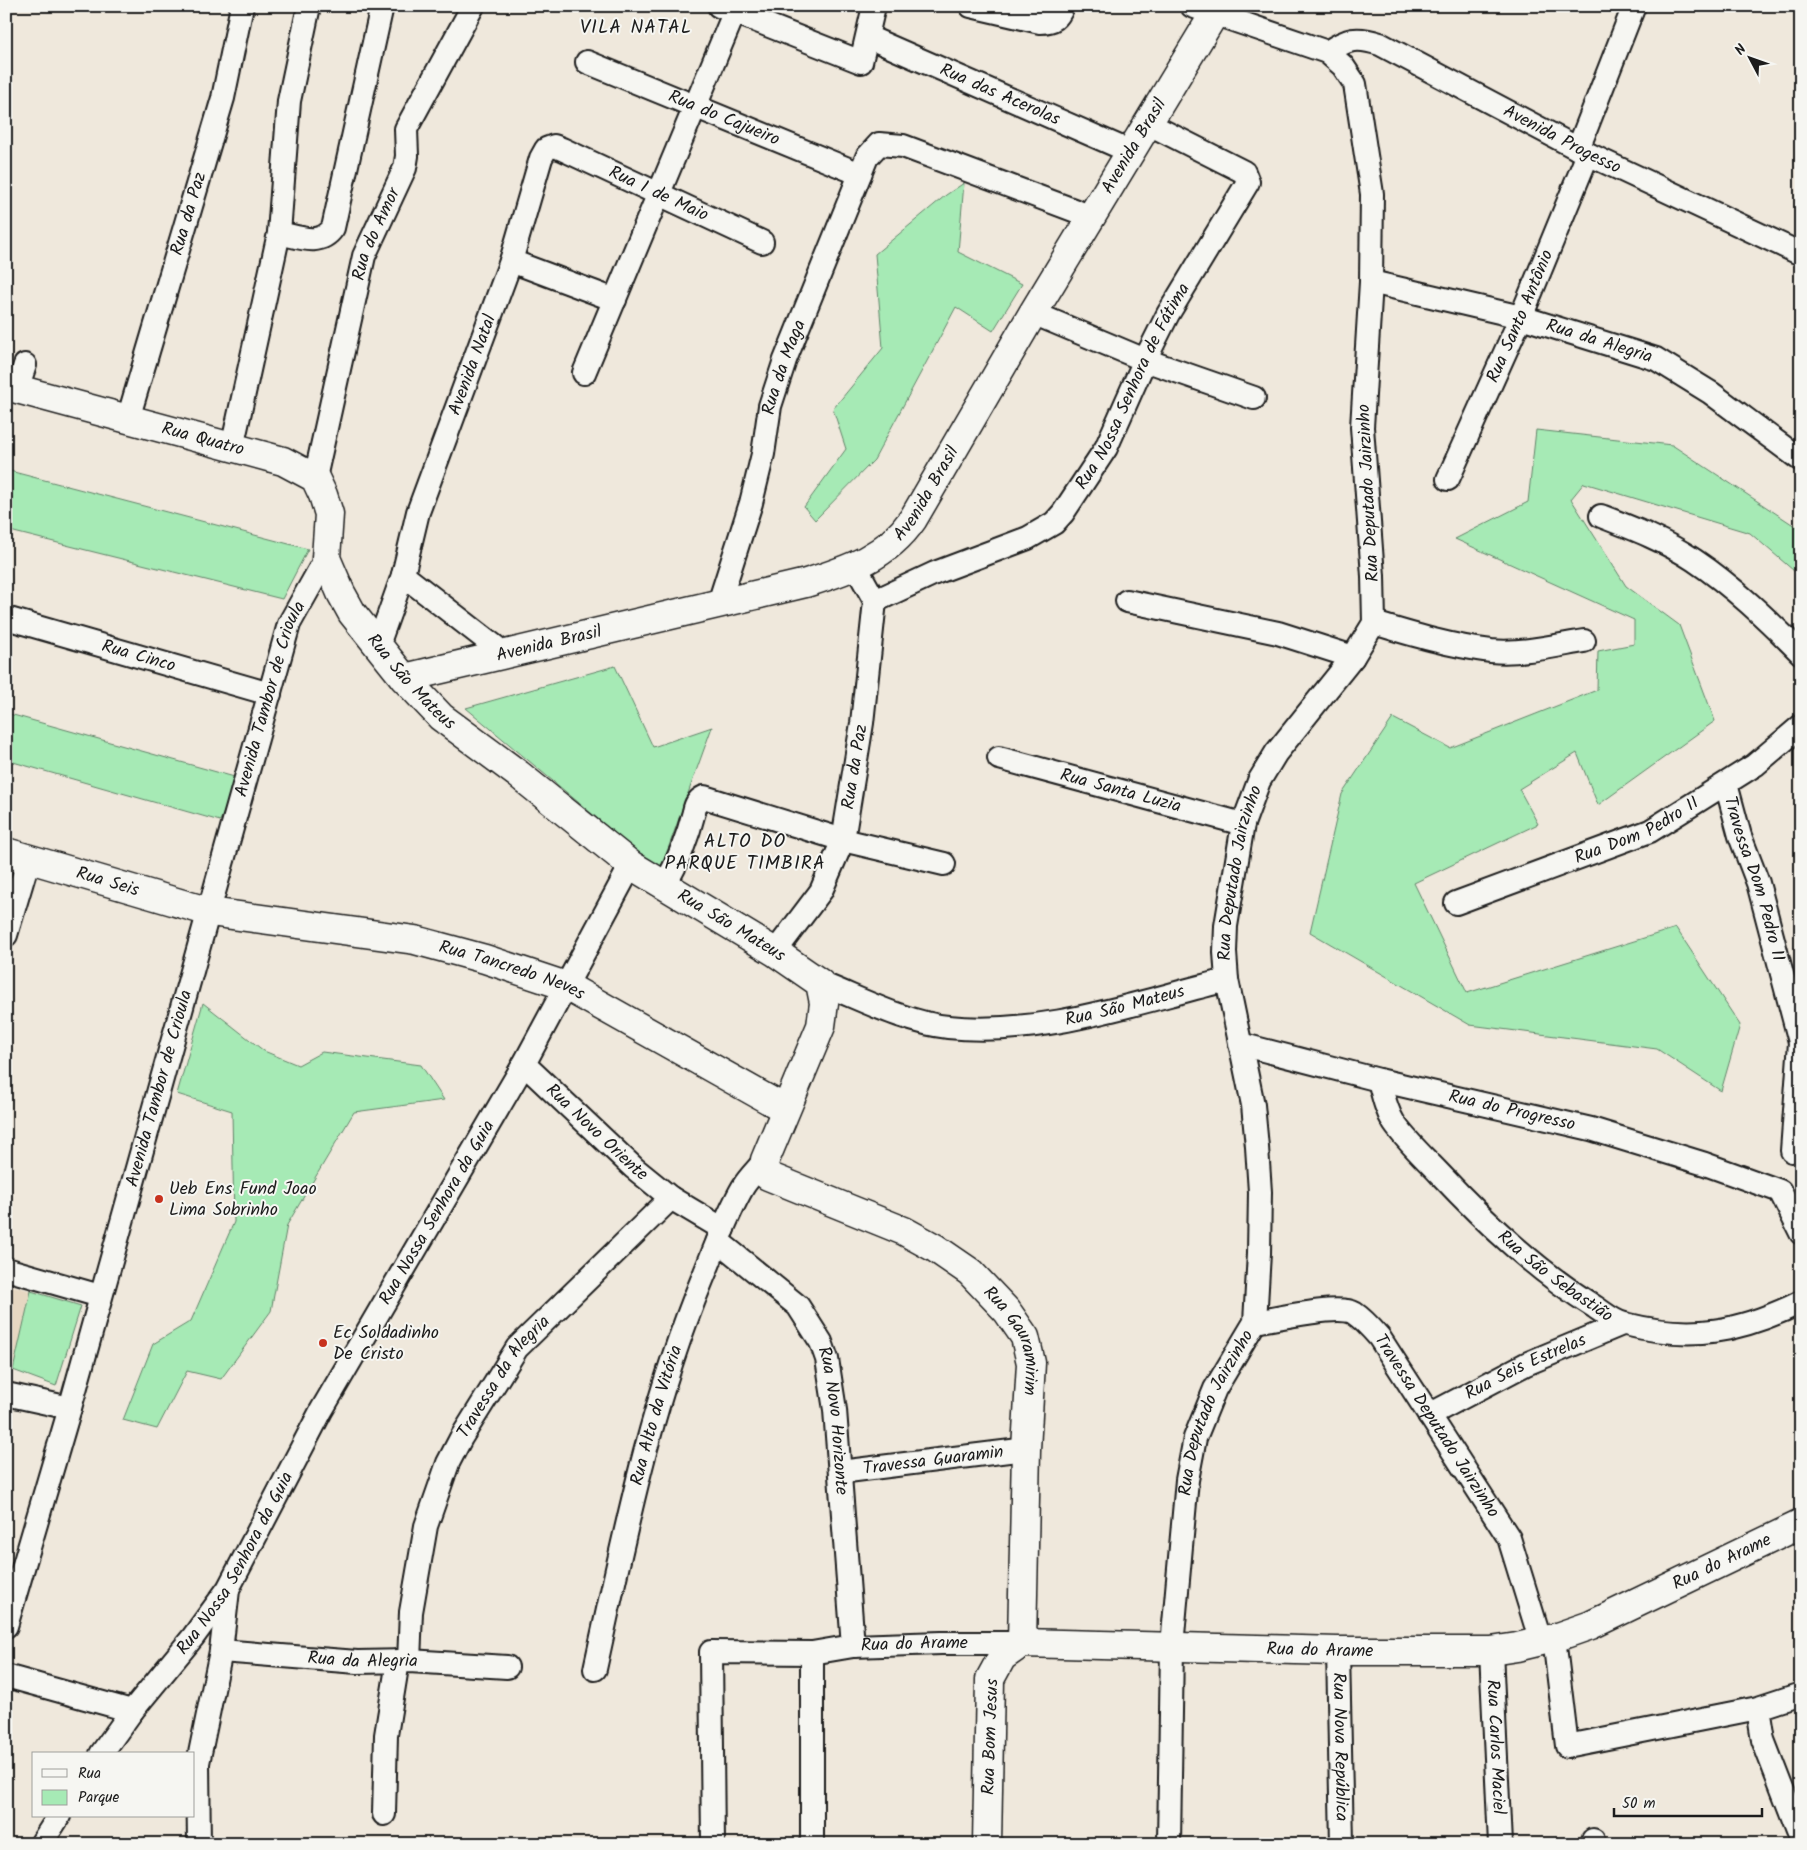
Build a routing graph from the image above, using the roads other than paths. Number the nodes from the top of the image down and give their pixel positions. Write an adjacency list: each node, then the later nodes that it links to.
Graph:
1 (242, 6): 34 (street, Rua da Paz)
2 (309, 6): 22 (street)
3 (382, 6): 22 (street)
4 (474, 6): 37 (street, Rua do Amor)
5 (874, 6): 11 (street)
6 (971, 6): 7 (street)
7 (1063, 6)
8 (1634, 6): 17 (street, Rua Santo Antônio)
9 (730, 8): 11 (street); 14 (street)
10 (1209, 9): 12 (street, Rua Deputado Jairzinho); 15 (main road, Avenida Brasil)
11 (868, 37): 18 (street, Rua das Acerolas)
12 (1328, 52): 17 (street, Avenida Progesso); 26 (street, Rua Deputado Jairzinho)
13 (587, 62): 14 (street, Rua do Cajueiro)
14 (696, 106): 19 (street, Rua do Cajueiro); 20 (street)
15 (1149, 124): 18 (main road, Avenida Brasil); 30 (street, Rua Nossa Senhora de Fátima)
16 (554, 146): 20 (street, Rua 1 de Maio); 25 (street, Avenida Natal)
17 (1583, 151): 24 (street, Avenida Progesso); 29 (street, Rua Santo Antônio)
18 (1131, 152): 21 (main road, Avenida Brasil)
19 (860, 174): 21 (street, Rua da Maga); 45 (street, Rua da Maga)
20 (660, 194): 23 (street, Rua 1 de Maio); 27 (street)
21 (1092, 217): 28 (main road, Avenida Brasil)
22 (279, 233): 35 (street)
23 (762, 242)
24 (1801, 254)
25 (511, 261): 27 (street); 42 (street, Avenida Natal)
26 (1371, 282): 29 (street, Rua da Alegria); 47 (street, Rua Deputado Jairzinho)
27 (615, 300): 31 (street)
28 (1033, 313): 30 (street); 41 (main road, Avenida Brasil)
29 (1521, 317): 36 (street, Rua da Alegria); 38 (street, Rua Santo Antônio)
30 (1144, 360): 33 (street); 43 (street, Rua Nossa Senhora de Fátima)
31 (584, 373)
32 (16, 380): 34 (main road, Rua Quatro)
33 (1254, 398)
34 (128, 419): 35 (main road, Rua Quatro)
35 (232, 448): 37 (main road, Rua Quatro)
36 (1801, 460)
37 (315, 478): 40 (main road)
38 (1448, 478)
39 (1601, 516): 50 (street)
40 (326, 558): 49 (main road, Rua São Mateus); 54 (street, Avenida Tambor de Crioula)
41 (856, 566): 43 (street); 45 (main road, Avenida Brasil)
42 (403, 574): 49 (street, Avenida Natal); 51 (street)
43 (875, 601): 59 (street, Rua da Paz)
44 (1127, 601): 52 (street)
45 (719, 603): 51 (main road, Avenida Brasil)
46 (6, 618): 54 (street, Rua Cinco)
47 (1374, 623): 48 (street); 52 (street, Rua Deputado Jairzinho)
48 (1584, 641)
49 (378, 645): 53 (main road, Rua São Mateus)
50 (1801, 653)
51 (506, 655): 53 (main road, Avenida Brasil)
52 (1353, 657): 58 (street, Rua Deputado Jairzinho)
53 (404, 678): 62 (main road, Rua São Mateus)
54 (270, 694): 65 (street, Avenida Tambor de Crioula)
55 (1801, 726): 57 (street, Rua Dom Pedro II)
56 (999, 758): 58 (street, Rua Santa Luzia)
57 (1726, 784): 64 (street, Rua Dom Pedro II); 75 (street, Travessa Dom Pedro II)
58 (1243, 824): 68 (street, Rua Deputado Jairzinho)
59 (843, 840): 61 (street); 63 (street); 67 (street, Rua da Paz)
60 (18, 855): 65 (main road, Rua Seis); 66 (street)
61 (944, 864)
62 (632, 865): 63 (main road, Rua São Mateus); 70 (street, Rua Nossa Senhora da Guia)
63 (665, 885): 67 (main road, Rua São Mateus)
64 (1456, 903)
65 (210, 912): 70 (main road, Rua Tancredo Neves); 81 (street, Avenida Tambor de Crioula)
66 (6, 936)
67 (775, 952): 69 (main road, Rua São Mateus)
68 (1227, 980): 69 (street, Rua São Mateus); 71 (street, Rua Deputado Jairzinho)
69 (820, 983): 74 (main road, Rua Alto da Vitória)
70 (566, 986): 72 (street, Rua Nossa Senhora da Guia); 74 (main road, Rua Tancredo Neves)
71 (1240, 1044): 73 (street, Rua do Progresso); 83 (street, Rua Deputado Jairzinho)
72 (524, 1064): 77 (street, Rua Novo Oriente); 91 (street, Rua Nossa Senhora da Guia)
73 (1379, 1080): 78 (street, Rua do Progresso); 84 (street, Rua São Sebastião)
74 (786, 1109): 76 (main road, Rua Alto da Vitória)
75 (1792, 1151)
76 (762, 1170): 79 (street, Rua Alto da Vitória); 88 (main road, Rua Gauramirim)
77 (671, 1198): 79 (street); 101 (street, Travessa da Alegria)
78 (1801, 1233)
79 (720, 1235): 89 (street, Rua Novo Horizonte); 103 (street, Rua Alto da Vitória)
80 (6, 1269): 81 (street)
81 (100, 1296): 86 (street, Avenida Tambor de Crioula)
82 (1801, 1302): 84 (street, Rua São Sebastião)
83 (1255, 1322): 87 (street, Travessa Deputado Jairzinho); 96 (street, Rua Deputado Jairzinho)
84 (1622, 1324): 87 (street, Rua Seis Estrelas)
85 (6, 1394): 86 (street)
86 (70, 1408): 92 (street, Avenida Tambor de Crioula)
87 (1429, 1415): 93 (street, Travessa Deputado Jairzinho)
88 (1026, 1449): 89 (street, Travessa Guaramin); 94 (main road, Rua Gauramirim)
89 (840, 1472): 95 (street, Rua Novo Horizonte)
90 (1801, 1524): 93 (main road, Rua do Arame)
91 (228, 1589): 98 (street); 107 (street, Rua Nossa Senhora da Guia)
92 (6, 1626)
93 (1548, 1640): 97 (main road, Rua do Arame); 106 (street, Travessa Deputado Jairzinho)
94 (1022, 1643): 95 (street, Rua do Arame); 96 (main road, Rua do Arame); 116 (main road, Rua Bom Jesus)
95 (854, 1646): 100 (street, Rua do Arame)
96 (1172, 1646): 99 (main road, Rua do Arame); 117 (street, Rua Deputado Jairzinho)
97 (1491, 1650): 99 (main road, Rua do Arame); 119 (street, Rua Carlos Maciel)
98 (221, 1651): 101 (street, Rua da Alegria); 113 (street)
99 (1338, 1652): 118 (street, Rua Nova República)
100 (812, 1653): 114 (street); 115 (street)
101 (403, 1661): 102 (street, Rua da Alegria); 109 (street, Travessa da Alegria)
102 (507, 1667)
103 (595, 1669)
104 (6, 1676): 107 (street)
105 (1801, 1694): 106 (street, Travessa Deputado Jairzinho)
106 (1758, 1708): 111 (street)
107 (132, 1711): 108 (street, Rua Nossa Senhora da Guia)
108 (102, 1752)
109 (384, 1814)
110 (58, 1818): 112 (street)
111 (1801, 1839): 120 (street)
112 (41, 1844)
113 (199, 1844)
114 (713, 1844)
115 (812, 1844)
116 (987, 1844)
117 (1169, 1844)
118 (1342, 1844)
119 (1500, 1844)
120 (1794, 1844)

